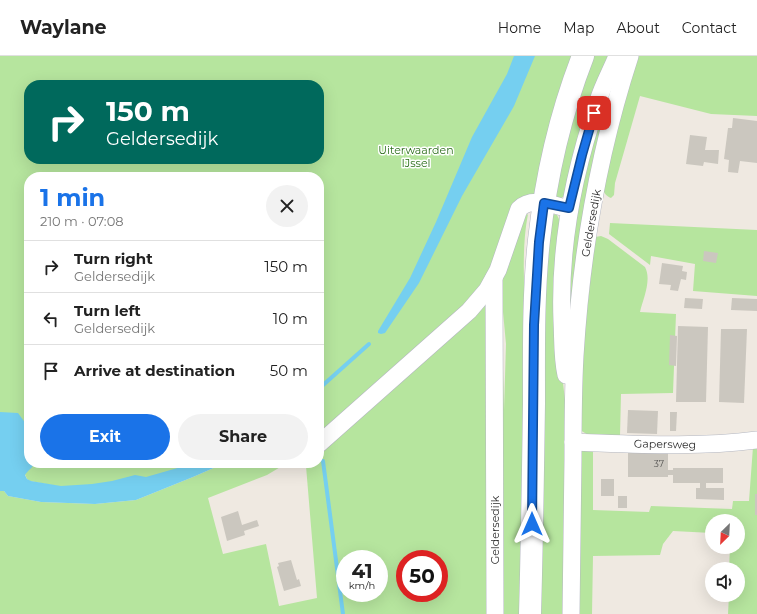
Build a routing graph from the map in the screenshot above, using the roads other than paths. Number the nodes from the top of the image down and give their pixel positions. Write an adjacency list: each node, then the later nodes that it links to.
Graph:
1 (583, 56): 4 (main road)
2 (617, 56): 5 (street, Geldersedijk)
3 (630, 56): 7 (street, Geldersedijk)
4 (544, 203): 5 (street, Geldersedijk); 6 (street, Geldersedijk); 12 (main road)
5 (569, 208): 7 (street, Geldersedijk)
6 (494, 278): 8 (street, Geldersedijk); 11 (street, Geldersedijk)
7 (573, 394): 10 (street, Geldersedijk)
8 (324, 440)
9 (757, 440): 10 (street, Gapersweg)
10 (573, 442): 13 (street, Geldersedijk)
11 (495, 614)
12 (530, 614)
13 (571, 614)

